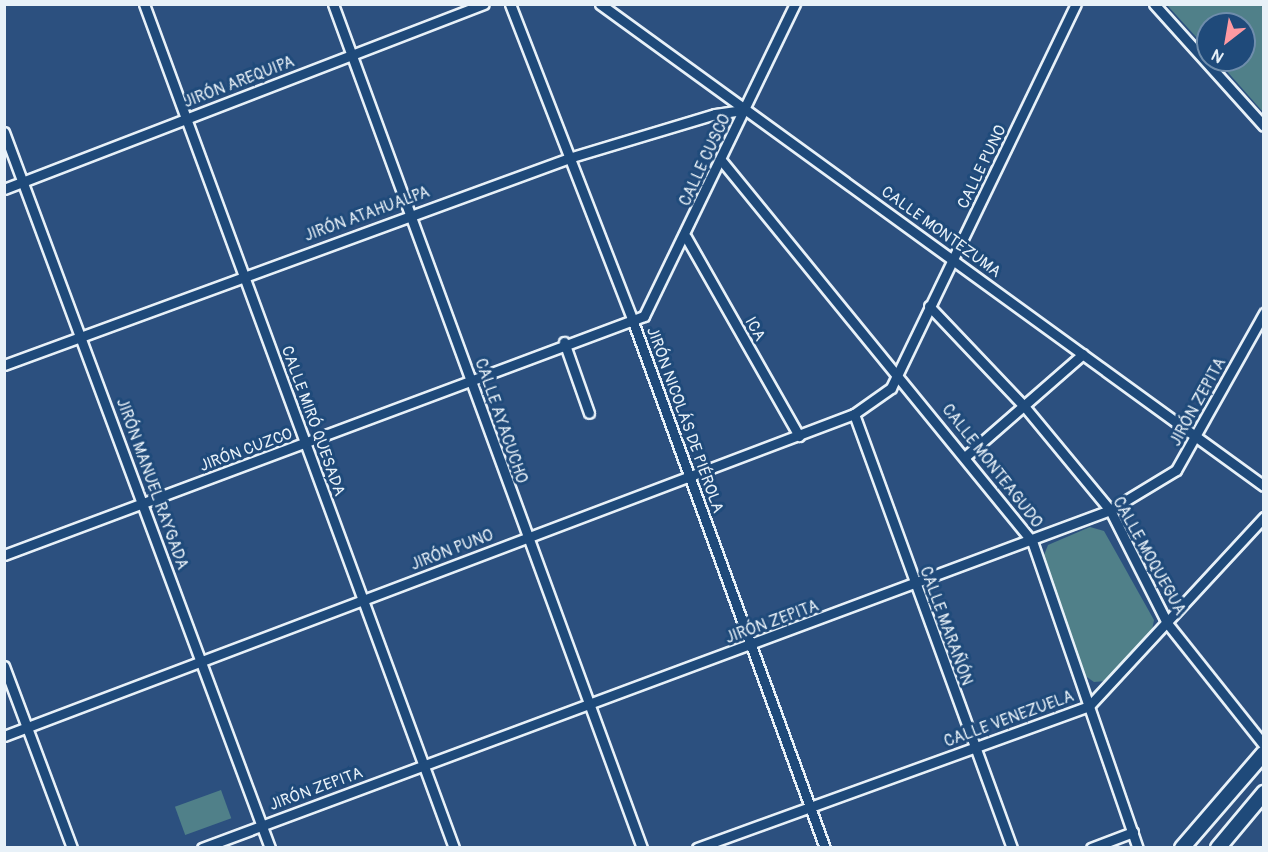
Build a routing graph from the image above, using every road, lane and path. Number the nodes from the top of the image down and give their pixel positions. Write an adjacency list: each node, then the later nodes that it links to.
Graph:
1 (144, 4): 11 (street, CALLE MIRÓ QUESADA)
2 (333, 4): 9 (street, CALLE AYACUCHO)
3 (484, 4): 9 (street, JIRÓN AREQUIPA)
4 (510, 4): 14 (street, JIRÓN NICOLÁS DE PIÉROLA)
5 (600, 4): 10 (street, CALLE MONTEZUMA)
6 (795, 4): 10 (street, CALLE CUSCO)
7 (1076, 4): 20 (street, CALLE PUNO)
8 (1154, 4): 12 (street)
9 (351, 55): 11 (street, JIRÓN AREQUIPA); 18 (street, CALLE AYACUCHO)
10 (745, 110): 14 (street, JIRÓN ATAHUALPA); 15 (street, CALLE CUSCO); 20 (street, CALLE MONTEZUMA)
11 (186, 119): 16 (street, JIRÓN AREQUIPA); 21 (street, CALLE MIRÓ QUESADA)
12 (1263, 126)
13 (4, 132): 16 (street, JIRÓN MANUEL RAYGADA)
14 (572, 157): 18 (street, JIRÓN ATAHUALPA); 24 (street, JIRÓN NICOLÁS DE PIÉROLA)
15 (721, 160): 19 (street, CALLE CUSCO); 29 (street, CALLE MONTEAGUDO)
16 (21, 183): 17 (street, JIRÓN AREQUIPA); 25 (street, JIRÓN MANUEL RAYGADA)
17 (4, 189)
18 (409, 214): 21 (street, JIRÓN ATAHUALPA); 30 (street, CALLE AYACUCHO)
19 (686, 237): 24 (street, CALLE CUSCO); 34 (street, ICA)
20 (952, 259): 22 (street, CALLE PUNO); 27 (street, CALLE MONTEZUMA)
21 (244, 275): 25 (street, JIRÓN ATAHUALPA); 36 (street, CALLE MIRÓ QUESADA)
22 (929, 306): 29 (street, CALLE PUNO); 31 (street, CALLE MOQUEGUA)
23 (1263, 313): 35 (street, JIRÓN ZEPITA)
24 (632, 319): 26 (street, JIRÓN CUZCO); 38 (street, JIRÓN NICOLÁS DE PIÉROLA)
25 (81, 336): 28 (street, JIRÓN ATAHUALPA); 40 (street, JIRÓN MANUEL RAYGADA)
26 (564, 342): 30 (street, JIRÓN CUZCO); 32 (street)
27 (1083, 354): 31 (street); 35 (street, CALLE MONTEZUMA)
28 (4, 364)
29 (897, 374): 33 (street, JIRÓN PUNO); 37 (street, CALLE MONTEAGUDO)
30 (471, 379): 36 (street, JIRÓN CUZCO); 43 (street, CALLE AYACUCHO)
31 (1024, 406): 37 (street); 41 (street, CALLE MOQUEGUA)
32 (589, 413)
33 (854, 414): 34 (street, JIRÓN PUNO); 46 (street, CALLE MARAÑÓN)
34 (799, 436): 38 (street, JIRÓN PUNO)
35 (1198, 436): 39 (street, CALLE MONTEZUMA); 41 (street, JIRÓN ZEPITA)
36 (306, 444): 40 (street, JIRÓN CUZCO); 47 (street, CALLE MIRÓ QUESADA)
37 (966, 456): 44 (street, CALLE MONTEAGUDO)
38 (688, 473): 43 (street, JIRÓN PUNO); 49 (street, JIRÓN NICOLÁS DE PIÉROLA)
39 (1263, 486)
40 (145, 503): 45 (street, JIRÓN CUZCO); 50 (street, JIRÓN MANUEL RAYGADA)
41 (1110, 510): 44 (street, JIRÓN ZEPITA); 48 (street, CALLE MOQUEGUA)
42 (1263, 517): 48 (street, CALLE VENEZUELA)
43 (526, 538): 47 (street, JIRÓN PUNO); 52 (street, CALLE AYACUCHO)
44 (1032, 541): 46 (street, JIRÓN ZEPITA); 53 (street, CALLE MONTEAGUDO)
45 (4, 555)
46 (914, 585): 49 (street, JIRÓN ZEPITA); 57 (street, CALLE MARAÑÓN)
47 (363, 601): 50 (street, JIRÓN PUNO); 59 (street, CALLE MIRÓ QUESADA)
48 (1167, 623): 53 (street, CALLE VENEZUELA); 56 (street, CALLE MOQUEGUA)
49 (752, 646): 52 (street, JIRÓN ZEPITA); 61 (street, JIRÓN NICOLÁS DE PIÉROLA)
50 (201, 665): 54 (street, JIRÓN PUNO); 62 (street, JIRÓN MANUEL RAYGADA)
51 (4, 666): 54 (street)
52 (587, 704): 59 (street, JIRÓN ZEPITA); 68 (street, CALLE AYACUCHO)
53 (1089, 706): 57 (street, CALLE VENEZUELA); 63 (street, CALLE MONTEAGUDO)
54 (26, 728): 55 (street, JIRÓN PUNO); 64 (street)
55 (4, 736)
56 (1263, 745)
57 (975, 747): 61 (street, CALLE VENEZUELA); 71 (street, CALLE MARAÑÓN)
58 (1263, 753): 74 (main road)
59 (424, 766): 62 (street, JIRÓN ZEPITA); 67 (street, CALLE MIRÓ QUESADA)
60 (1263, 793): 75 (main road)
61 (810, 808): 69 (street, CALLE VENEZUELA); 70 (street, JIRÓN NICOLÁS DE PIÉROLA)
62 (262, 825): 65 (street, JIRÓN ZEPITA); 66 (street, JIRÓN MANUEL RAYGADA)
63 (1133, 832): 72 (street); 73 (street, CALLE MONTEAGUDO)
64 (72, 848)
65 (202, 848)
66 (270, 848)
67 (454, 848)
68 (642, 848)
69 (697, 848)
70 (825, 848)
71 (1012, 848)
72 (1090, 848)
73 (1138, 848)
74 (1182, 848)
75 (1218, 848)

